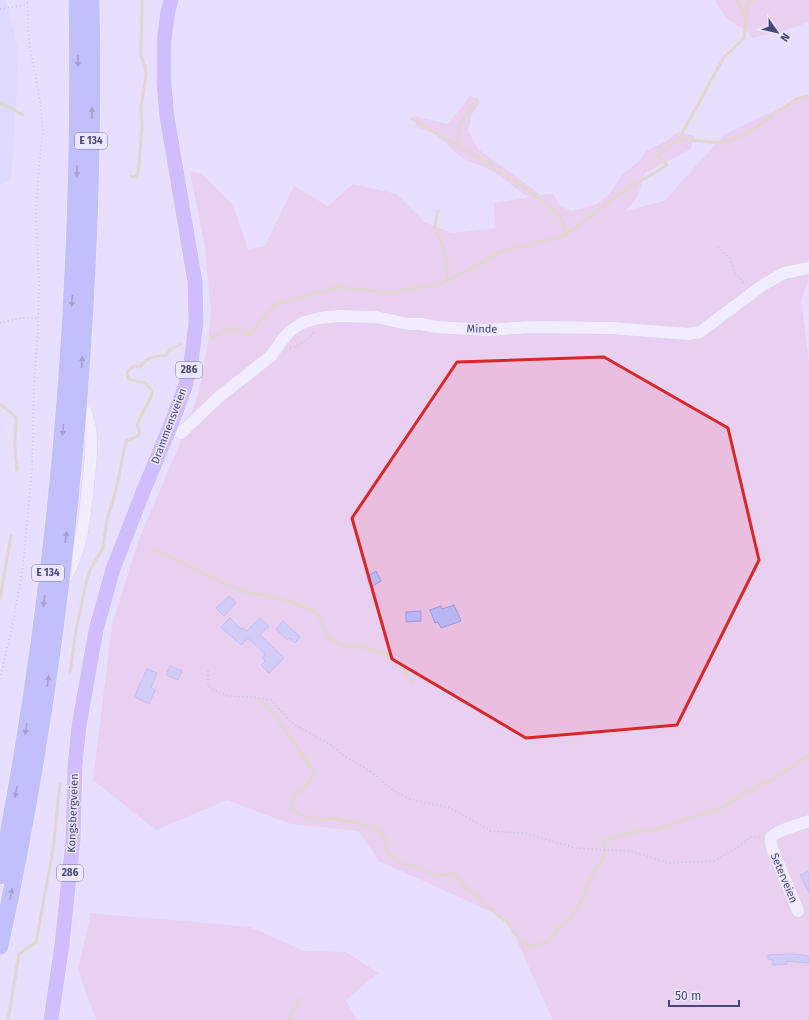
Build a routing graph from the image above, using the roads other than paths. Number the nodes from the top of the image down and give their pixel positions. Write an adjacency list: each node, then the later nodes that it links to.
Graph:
1 (71, 0): 5 (highway, E 134)
2 (77, 0): 5 (highway, E 134)
3 (91, 0): 7 (highway, E 134, one-way to 3)
4 (172, 0): 8 (main road, Drammensveien / 286)
5 (78, 22): 12 (highway, E 134, one-way to 12)
6 (809, 268): 8 (street, Minde)
7 (79, 396): 9 (highway, E 134, one-way to 7); 9 (street)
8 (176, 430): 10 (main road, Drammensveien / 286)
9 (60, 590): 14 (highway, E 134, one-way to 9)
10 (79, 726): 15 (main road, Kongsbergveien / 286)
11 (809, 821): 13 (street, Seterveien)
12 (0, 876)
13 (798, 911)
14 (0, 946)
15 (51, 1020)

